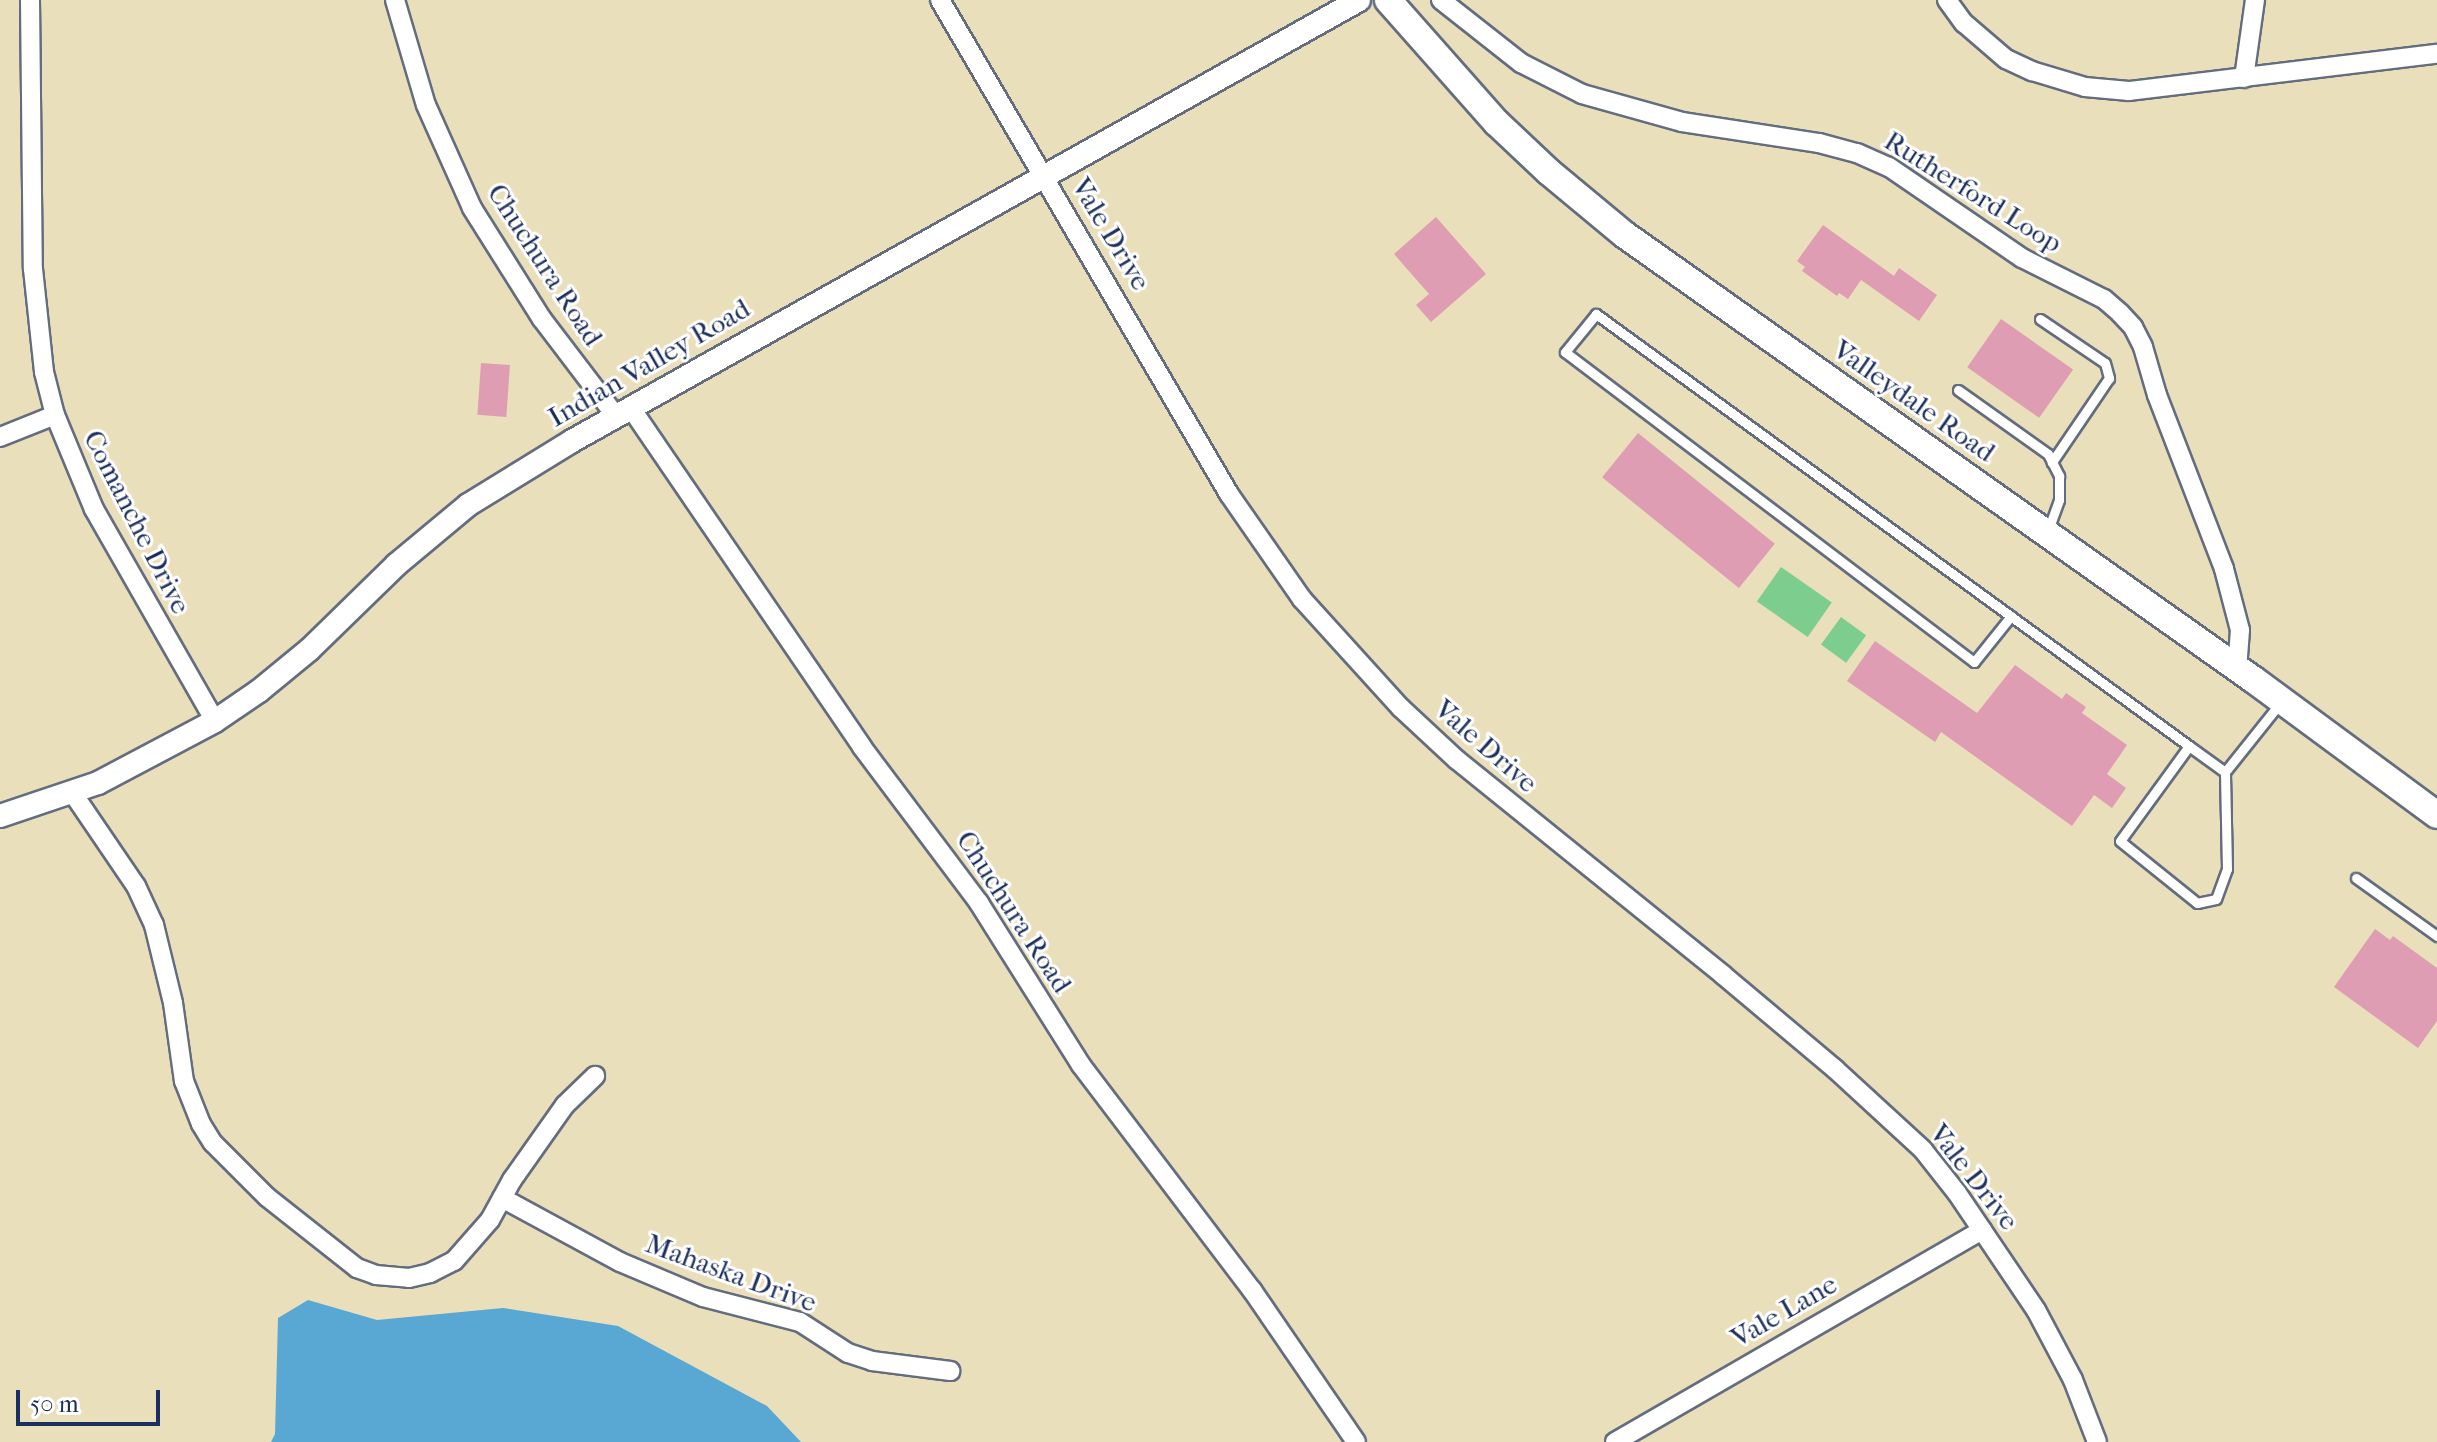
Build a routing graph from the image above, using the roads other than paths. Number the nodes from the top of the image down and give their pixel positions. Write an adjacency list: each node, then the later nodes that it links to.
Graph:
1 (30, 0): 15 (street, Comanche Drive)
2 (395, 0): 14 (street, Chuchura Road)
3 (940, 0): 11 (street, Vale Drive)
4 (1359, 0): 11 (street, Indian Valley Road)
5 (1388, 0): 18 (main road, Valleydale Road)
6 (1441, 0): 20 (street, Rutherford Loop)
7 (1947, 0): 10 (street)
8 (2255, 0): 10 (street)
9 (2437, 54): 10 (street)
10 (2244, 78)
11 (1044, 175): 14 (street, Indian Valley Road); 32 (street, Vale Drive)
12 (2040, 319): 17 (lane)
13 (1958, 390): 17 (lane)
14 (623, 412): 22 (street, Indian Valley Road); 34 (street, Chuchura Road)
15 (55, 415): 16 (street); 22 (street, Comanche Drive)
16 (0, 437)
17 (2052, 462): 18 (lane)
18 (2047, 534): 20 (main road, Valleydale Road)
19 (2011, 616): 19 (lane); 23 (lane)
20 (2237, 670): 21 (main road, Valleydale Road)
21 (2282, 701): 24 (lane); 26 (main road, Valleydale Road)
22 (215, 721): 25 (street, Indian Valley Road)
23 (2189, 746): 24 (lane); 24 (lane)
24 (2225, 772)
25 (72, 792): 27 (street, Indian Valley Road); 31 (street)
26 (2437, 815)
27 (0, 816)
28 (2356, 878): 29 (lane)
29 (2437, 936)
30 (595, 1076): 31 (street)
31 (502, 1198): 33 (street, Mahaska Drive)
32 (1982, 1230): 35 (street, Vale Lane); 36 (street, Vale Drive)
33 (950, 1371)
34 (1356, 1442)
35 (1615, 1442)
36 (2097, 1442)

